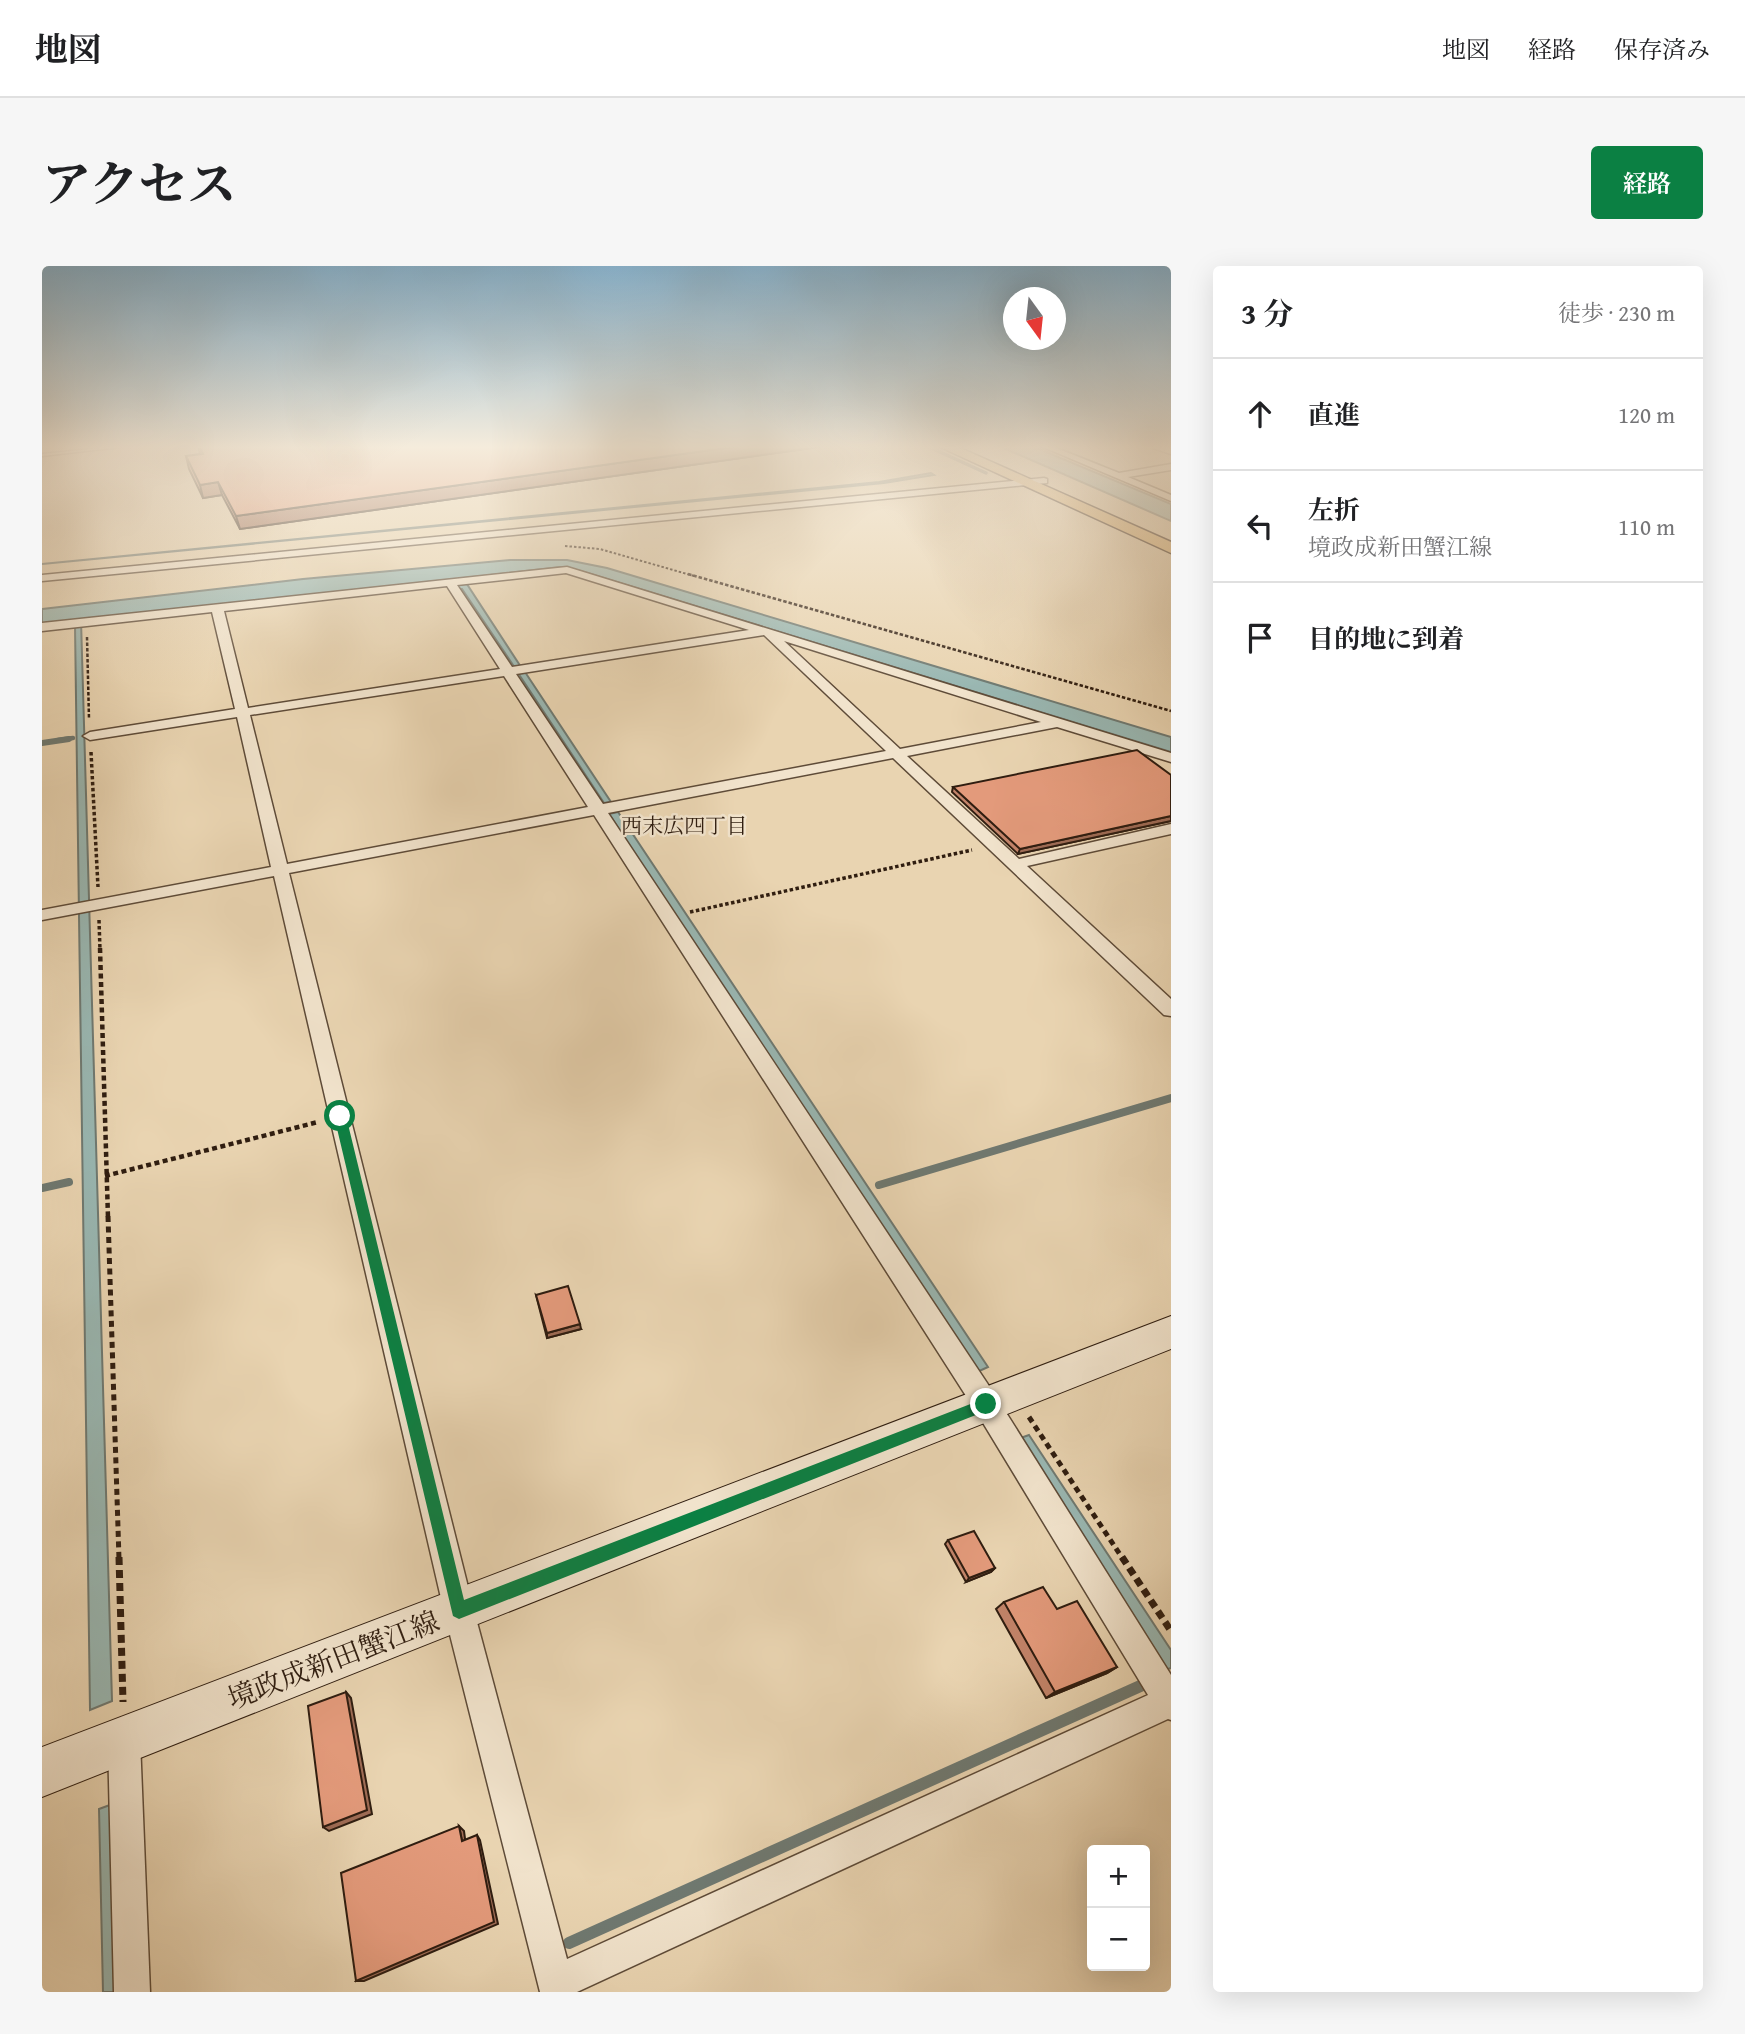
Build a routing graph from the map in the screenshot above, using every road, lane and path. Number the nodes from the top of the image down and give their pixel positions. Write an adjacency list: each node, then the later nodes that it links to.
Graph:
1 (513, 527): 7 (street)
2 (555, 527): 8 (street)
3 (1127, 527): 6 (main road)
4 (1145, 527): 5 (main road)
5 (1171, 537)
6 (1171, 548)
7 (42, 570)
8 (42, 578)
9 (456, 580): 10 (street); 13 (street); 14 (street)
10 (217, 607): 11 (street); 15 (street)
11 (85, 622): 12 (street); 17 (path)
12 (42, 626)
13 (766, 631): 14 (street); 16 (street); 18 (street)
14 (508, 672): 15 (street); 20 (street)
15 (243, 713): 17 (street); 24 (street)
16 (1058, 723): 18 (street); 19 (street)
17 (90, 736): 25 (path)
18 (896, 752): 20 (street); 22 (street)
19 (1171, 758)
20 (598, 810): 24 (street); 32 (street)
21 (1171, 829): 23 (street)
22 (995, 845): 23 (street); 26 (path)
23 (1016, 864): 28 (street)
24 (281, 870): 25 (street); 29 (street)
25 (98, 904): 27 (street); 30 (path)
26 (689, 912)
27 (42, 915)
28 (1171, 1010)
29 (340, 1116): 30 (path); 33 (street)
30 (105, 1177): 35 (path)
31 (1171, 1332): 32 (main road, 境政成新田蟹江線)
32 (986, 1404): 33 (main road, 境政成新田蟹江線); 34 (street)
33 (459, 1611): 35 (main road, 境政成新田蟹江線); 37 (street)
34 (1170, 1702): 37 (street)
35 (124, 1740): 36 (main road, 境政成新田蟹江線); 38 (street)
36 (42, 1772)
37 (557, 1987)
38 (132, 1992)

